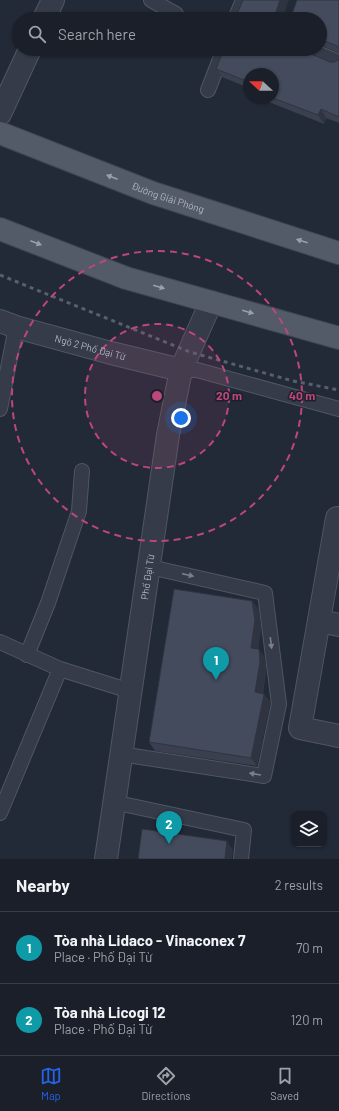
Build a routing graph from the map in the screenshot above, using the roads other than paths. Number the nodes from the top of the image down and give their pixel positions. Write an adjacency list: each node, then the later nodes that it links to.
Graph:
1 (52, 0): 4 (street)
2 (150, 0): 5 (lane)
3 (242, 0): 6 (lane)
4 (47, 12)
5 (172, 12)
6 (238, 12)
7 (27, 56): 12 (street)
8 (221, 56): 11 (lane)
9 (324, 56): 10 (lane)
10 (339, 62)
11 (208, 90)
12 (0, 114)
13 (0, 133): 15 (main road, Đường Giải Phóng, one-way to 13)
14 (0, 229): 16 (main road, one-way to 16)
15 (339, 253)
16 (211, 302): 18 (main road, one-way to 18); 19 (street, Phố Đại Từ)
17 (8, 324): 19 (street, Ngõ 2 Phố Đại Từ); 20 (lane)
18 (339, 338)
19 (181, 370): 21 (lane); 24 (street, Phố Đại Từ)
20 (0, 409)
21 (339, 409)
22 (82, 471): 27 (lane)
23 (339, 518): 25 (street)
24 (150, 567): 29 (street, Phố Đại Từ); 31 (lane, one-way to 31)
25 (329, 623): 30 (street)
26 (0, 642): 27 (lane)
27 (27, 655): 28 (lane)
28 (60, 669): 29 (lane); 33 (lane)
29 (130, 691): 31 (street, Phố Đại Từ)
30 (339, 736)
31 (120, 754): 32 (street, Phố Đại Từ)
32 (113, 802): 34 (street, Phố Đại Từ); 35 (lane)
33 (0, 813)
34 (106, 859)
35 (241, 859)

